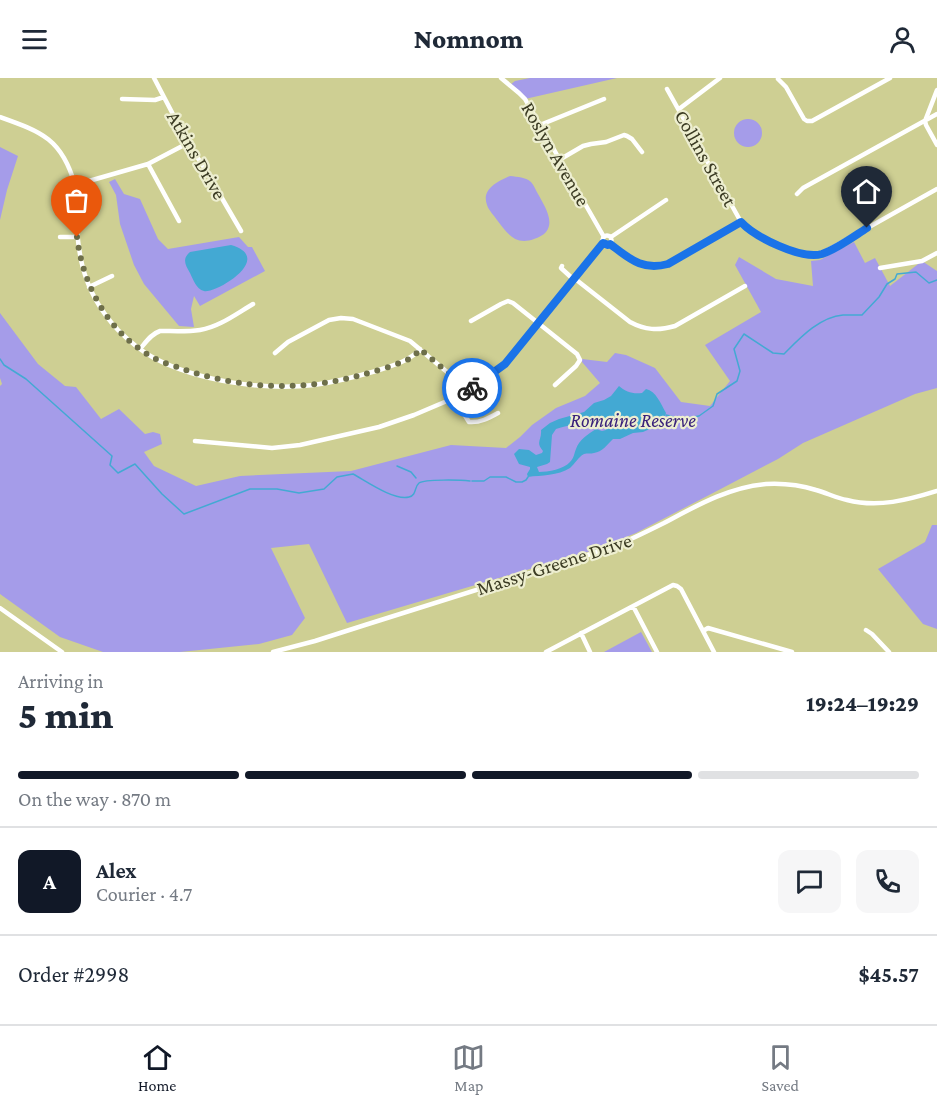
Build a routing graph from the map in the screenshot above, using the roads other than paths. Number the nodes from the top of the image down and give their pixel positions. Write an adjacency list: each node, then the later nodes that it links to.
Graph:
1 (154, 78): 8 (street, Atkins Drive)
2 (501, 78): 15 (street, Roslyn Avenue)
3 (720, 78): 11 (street)
4 (777, 78): 5 (street)
5 (890, 78)
6 (667, 89): 11 (street, Collins Street)
7 (937, 90): 14 (street)
8 (164, 97): 9 (street); 16 (street, Atkins Drive)
9 (122, 99)
10 (604, 99): 15 (street)
11 (679, 109): 26 (street, Collins Street)
12 (937, 114): 14 (street)
13 (0, 117): 21 (street)
14 (925, 121): 17 (street); 23 (street)
15 (540, 125): 19 (street, Roslyn Avenue)
16 (188, 143): 20 (street); 27 (street, Atkins Drive)
17 (937, 145)
18 (642, 152): 19 (street)
19 (560, 160): 30 (street, Roslyn Avenue)
20 (148, 164): 21 (street); 25 (street)
21 (75, 185): 29 (street)
22 (937, 189): 26 (street, Collins Street)
23 (797, 194)
24 (666, 200): 31 (street)
25 (179, 221)
26 (741, 222): 33 (street)
27 (241, 231)
28 (60, 237): 29 (street)
29 (77, 237): 40 (street)
30 (604, 237): 31 (street); 32 (street)
31 (611, 237): 33 (street)
32 (603, 243): 33 (street); 38 (street)
33 (610, 244)
34 (937, 253): 36 (street)
35 (562, 266): 38 (street)
36 (880, 267)
37 (112, 276): 40 (street)
38 (574, 278): 39 (street); 43 (street)
39 (745, 286)
40 (89, 287): 44 (street)
41 (253, 304): 44 (street)
42 (471, 321): 43 (street)
43 (538, 323): 47 (street); 48 (street)
44 (140, 349): 45 (street)
45 (420, 349): 46 (street); 48 (street)
46 (275, 353)
47 (555, 385)
48 (467, 390): 49 (street)
49 (454, 398): 50 (street); 51 (street)
50 (498, 413)
51 (195, 441)
52 (937, 491): 59 (street, Massy-Greene Drive)
53 (633, 606): 56 (street); 57 (street); 62 (street)
54 (0, 608): 58 (street)
55 (866, 630): 65 (street)
56 (704, 631): 63 (street); 64 (street)
57 (581, 633): 60 (street); 61 (street)
58 (62, 652)
59 (273, 652)
60 (546, 652)
61 (590, 652)
62 (657, 652)
63 (714, 652)
64 (792, 652)
65 (889, 652)

